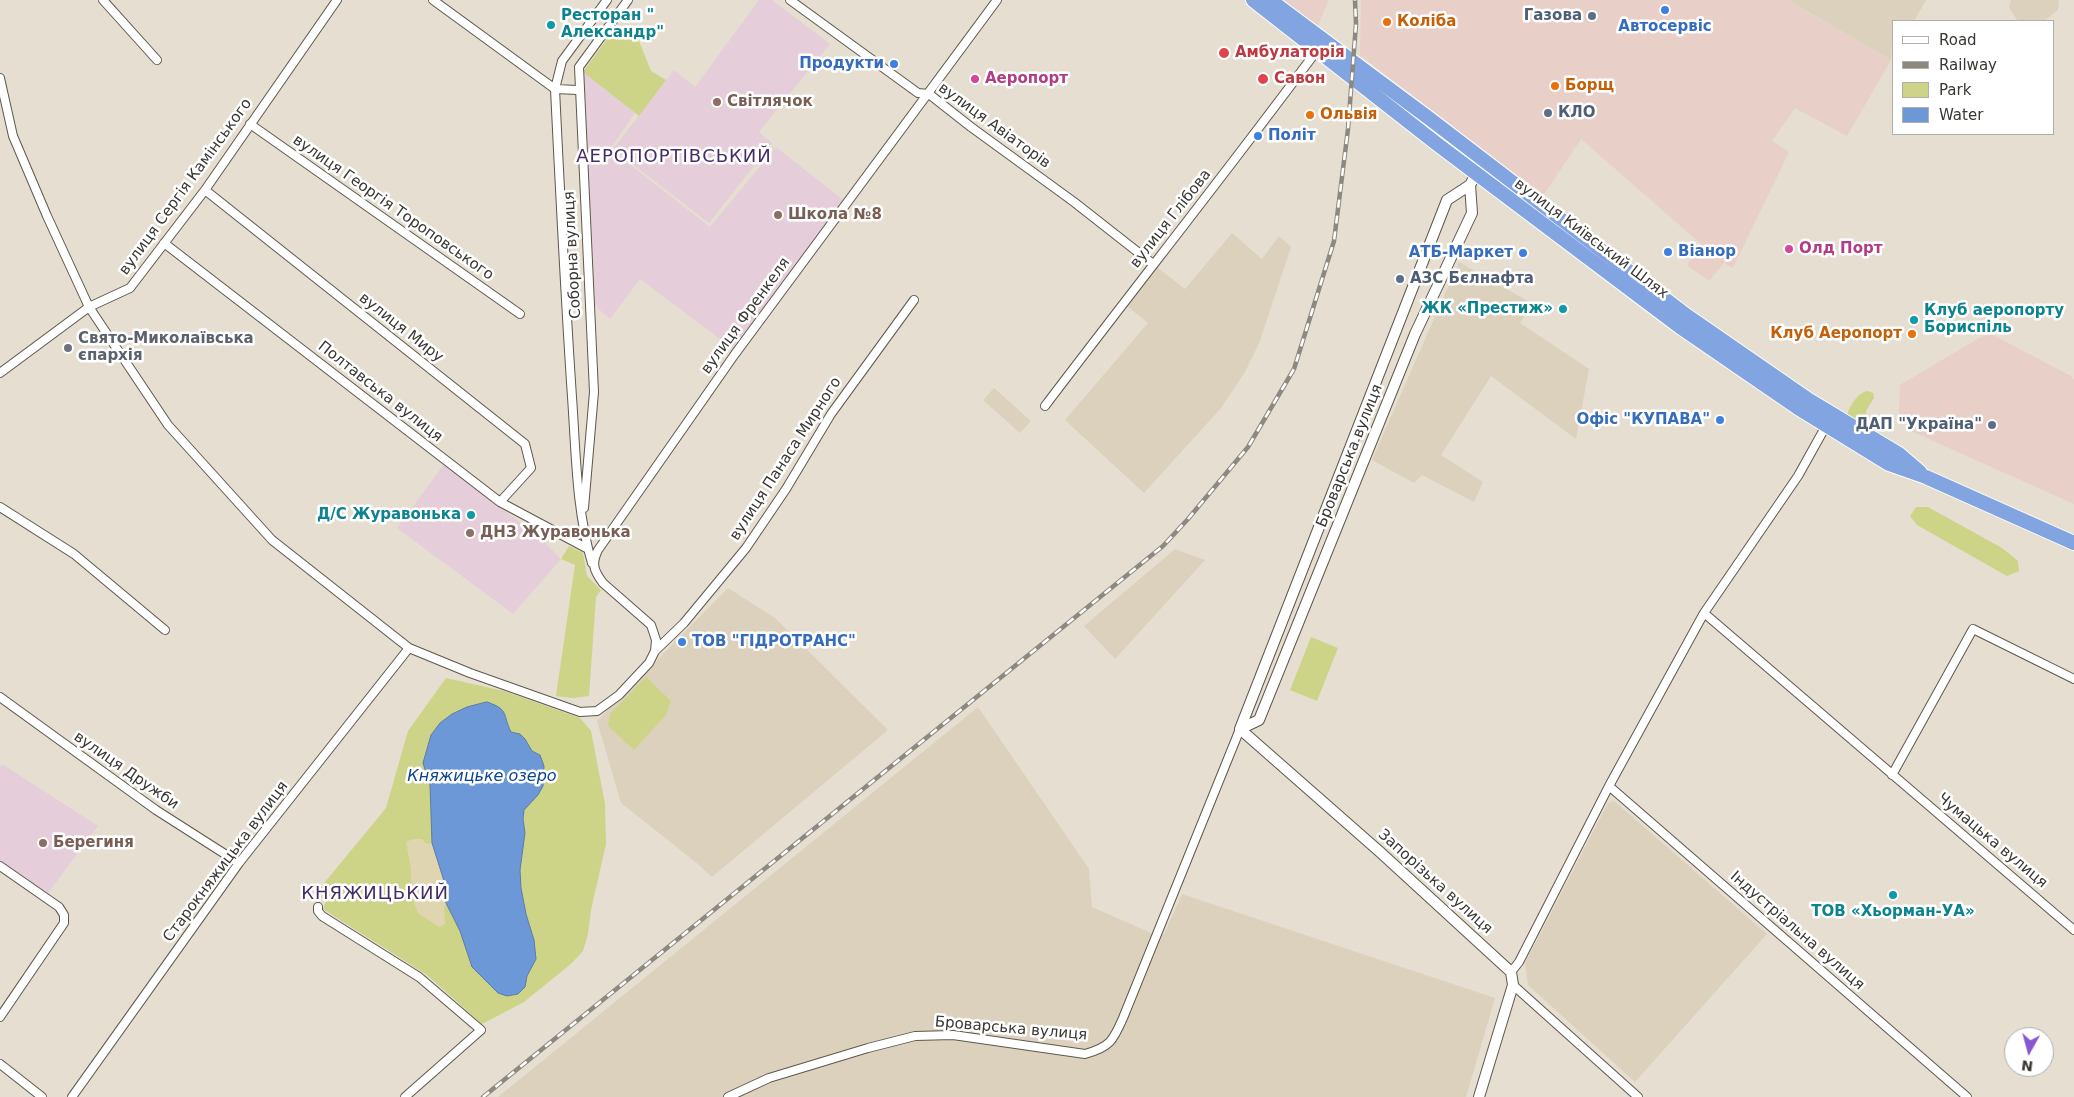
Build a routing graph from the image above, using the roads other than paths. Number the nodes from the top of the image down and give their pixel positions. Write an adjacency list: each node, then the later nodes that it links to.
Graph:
1 (103, 0): 11 (street)
2 (337, 0): 16 (street, вулиця Сергія Камінського)
3 (433, 0): 13 (street)
4 (607, 0): 13 (street, Соборна вулиця)
5 (628, 0): 14 (street, Соборна вулиця)
6 (790, 0): 15 (street, вулиця Авіаторів)
7 (997, 0): 15 (street, вулиця Френкеля)
8 (1253, 0): 10 (highway, вулиця Київський Шлях)
9 (1270, 0): 17 (highway, вулиця Київський Шлях)
10 (1318, 49): 18 (highway, вулиця Київський Шлях); 21 (street, вулиця Глібова)
11 (157, 60)
12 (0, 78): 23 (street)
13 (555, 89): 14 (street); 30 (street, Соборна вулиця)
14 (578, 90): 30 (street, Соборна вулиця)
15 (929, 94): 21 (street, вулиця Авіаторів); 33 (street, вулиця Френкеля)
16 (250, 124): 19 (street, вулиця Сергія Камінського); 24 (street, вулиця Георгія Тороповського)
17 (1485, 161): 18 (street, Броварська вулиця); 27 (highway, вулиця Київський Шлях)
18 (1473, 179): 27 (highway, вулиця Київський Шлях); 40 (street, Броварська вулиця); 40 (street, Броварська вулиця)
19 (205, 190): 20 (street, вулиця Сергія Камінського); 28 (street, вулиця Миру)
20 (164, 243): 23 (street, вулиця Сергія Камінського); 28 (street, Полтавська вулиця)
21 (1153, 264): 26 (street, вулиця Глібова)
22 (914, 300): 37 (street, вулиця Панаса Мирного)
23 (89, 307): 25 (street, вулиця Сергія Камінського); 36 (street)
24 (520, 314)
25 (0, 373)
26 (1046, 406)
27 (1829, 420): 31 (highway, вулиця Київський Шлях); 34 (street)
28 (500, 502): 32 (street, Полтавська вулиця)
29 (0, 507): 35 (street)
30 (583, 525): 32 (street, Соборна вулиця)
31 (2074, 543)
32 (588, 550): 33 (street, Соборна вулиця)
33 (593, 567): 37 (street)
34 (1704, 613): 41 (street, Чумацька вулиця); 42 (street)
35 (165, 630)
36 (409, 648): 37 (street); 43 (street, Старокняжицька вулиця)
37 (655, 651)
38 (2074, 678): 41 (street)
39 (0, 697): 43 (street, вулиця Дружби)
40 (1240, 729): 47 (street, Запорізька вулиця); 54 (street, Броварська вулиця)
41 (1892, 775): 46 (street, Чумацька вулиця)
42 (1609, 786): 47 (street); 57 (street, Індустріальна вулиця)
43 (239, 863): 52 (street, Старокняжицька вулиця)
44 (0, 866): 49 (street)
45 (318, 907): 53 (street)
46 (2074, 930)
47 (1511, 972): 48 (street)
48 (1513, 985): 55 (street); 56 (street)
49 (0, 1017)
50 (0, 1064): 51 (street)
51 (42, 1097)
52 (72, 1097)
53 (405, 1097)
54 (728, 1097)
55 (1479, 1097)
56 (1638, 1097)
57 (1967, 1097)

